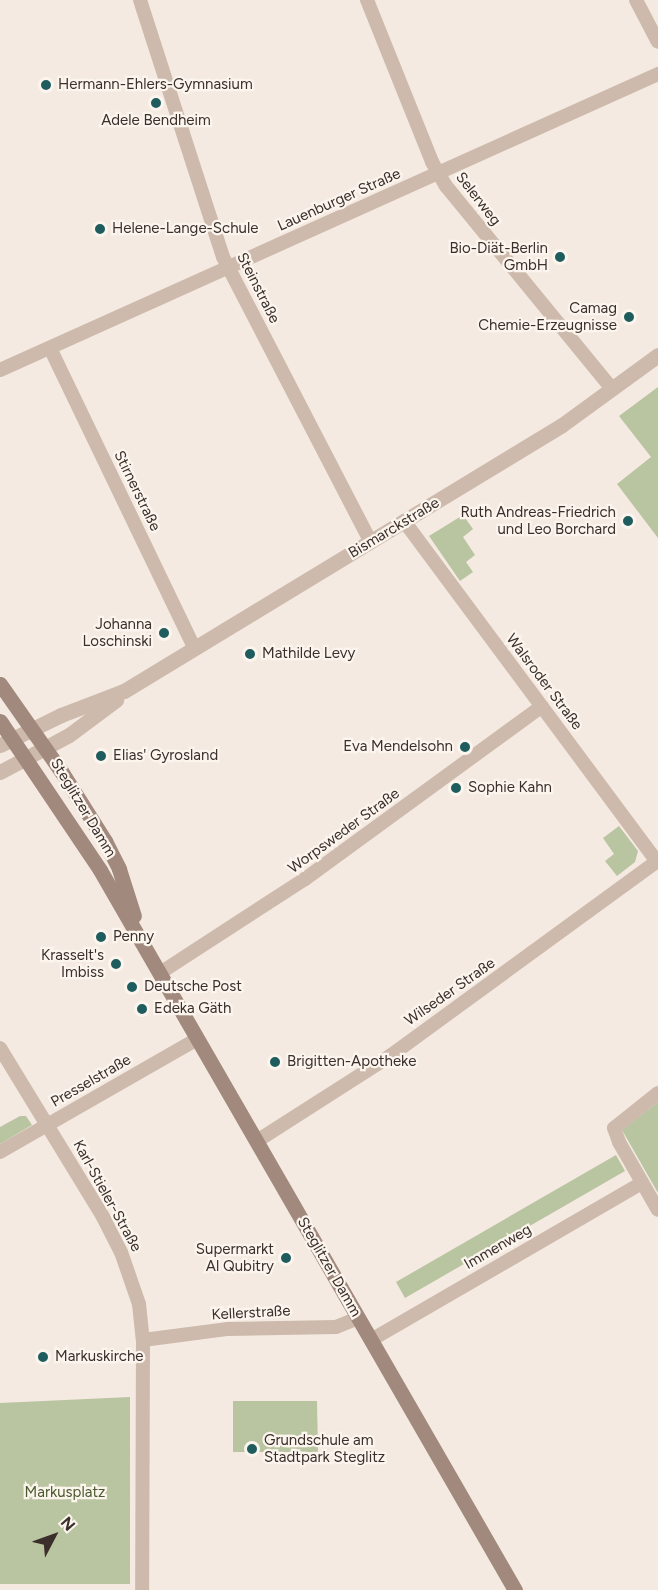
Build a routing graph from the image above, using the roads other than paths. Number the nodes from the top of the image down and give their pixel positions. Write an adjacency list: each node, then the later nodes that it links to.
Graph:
1 (140, 0): 7 (street, Steinstraße)
2 (367, 0): 6 (street, Selerweg)
3 (636, 0): 4 (street)
4 (658, 42)
5 (658, 74): 6 (street, Lauenburger Straße)
6 (438, 173): 7 (street, Lauenburger Straße); 11 (street, Selerweg)
7 (228, 267): 8 (street, Lauenburger Straße); 13 (street, Steinstraße)
8 (50, 348): 10 (street, Lauenburger Straße); 14 (street, Stirnerstraße)
9 (658, 355): 11 (street, Bismarckstraße)
10 (0, 370)
11 (612, 390): 12 (street, Bismarckstraße)
12 (404, 521): 13 (street, Bismarckstraße); 17 (street, Walsroder Straße)
13 (371, 542): 14 (street, Bismarckstraße)
14 (195, 649): 16 (street, Bismarckstraße)
15 (0, 684): 19 (main road, Steglitzer Damm)
16 (124, 691): 19 (street, Bismarckstraße); 21 (street, Bismarckstraße)
17 (542, 706): 24 (street, Walsroder Straße); 26 (street, Worpsweder Straße)
18 (0, 721): 20 (main road, Steglitzer Damm)
19 (33, 729): 20 (street, Bismarckstraße); 21 (main road, Steglitzer Damm)
20 (6, 742): 22 (main road, Steglitzer Damm)
21 (46, 748): 22 (street, Bismarckstraße); 25 (main road, Steglitzer Damm)
22 (27, 759): 23 (street, Bismarckstraße); 25 (main road, Steglitzer Damm)
23 (0, 772)
24 (657, 862): 31 (street, Wilseder Straße)
25 (143, 944): 26 (main road, Steglitzer Damm)
26 (159, 973): 27 (main road, Steglitzer Damm)
27 (198, 1039): 30 (street, Presselstraße); 31 (main road, Steglitzer Damm)
28 (0, 1048): 30 (street, Karl-Stieler-Straße)
29 (658, 1093): 33 (street)
30 (46, 1125): 32 (street, Presselstraße); 36 (street, Karl-Stieler-Straße)
31 (257, 1141): 35 (main road, Steglitzer Damm)
32 (0, 1152)
33 (642, 1183): 34 (street); 37 (street, Immenweg)
34 (658, 1210)
35 (358, 1318): 36 (street, Kellerstraße); 37 (main road, Steglitzer Damm)
36 (143, 1340): 38 (street, Karl-Stieler-Straße)
37 (371, 1340): 39 (main road, Steglitzer Damm)
38 (142, 1590)
39 (515, 1590)

